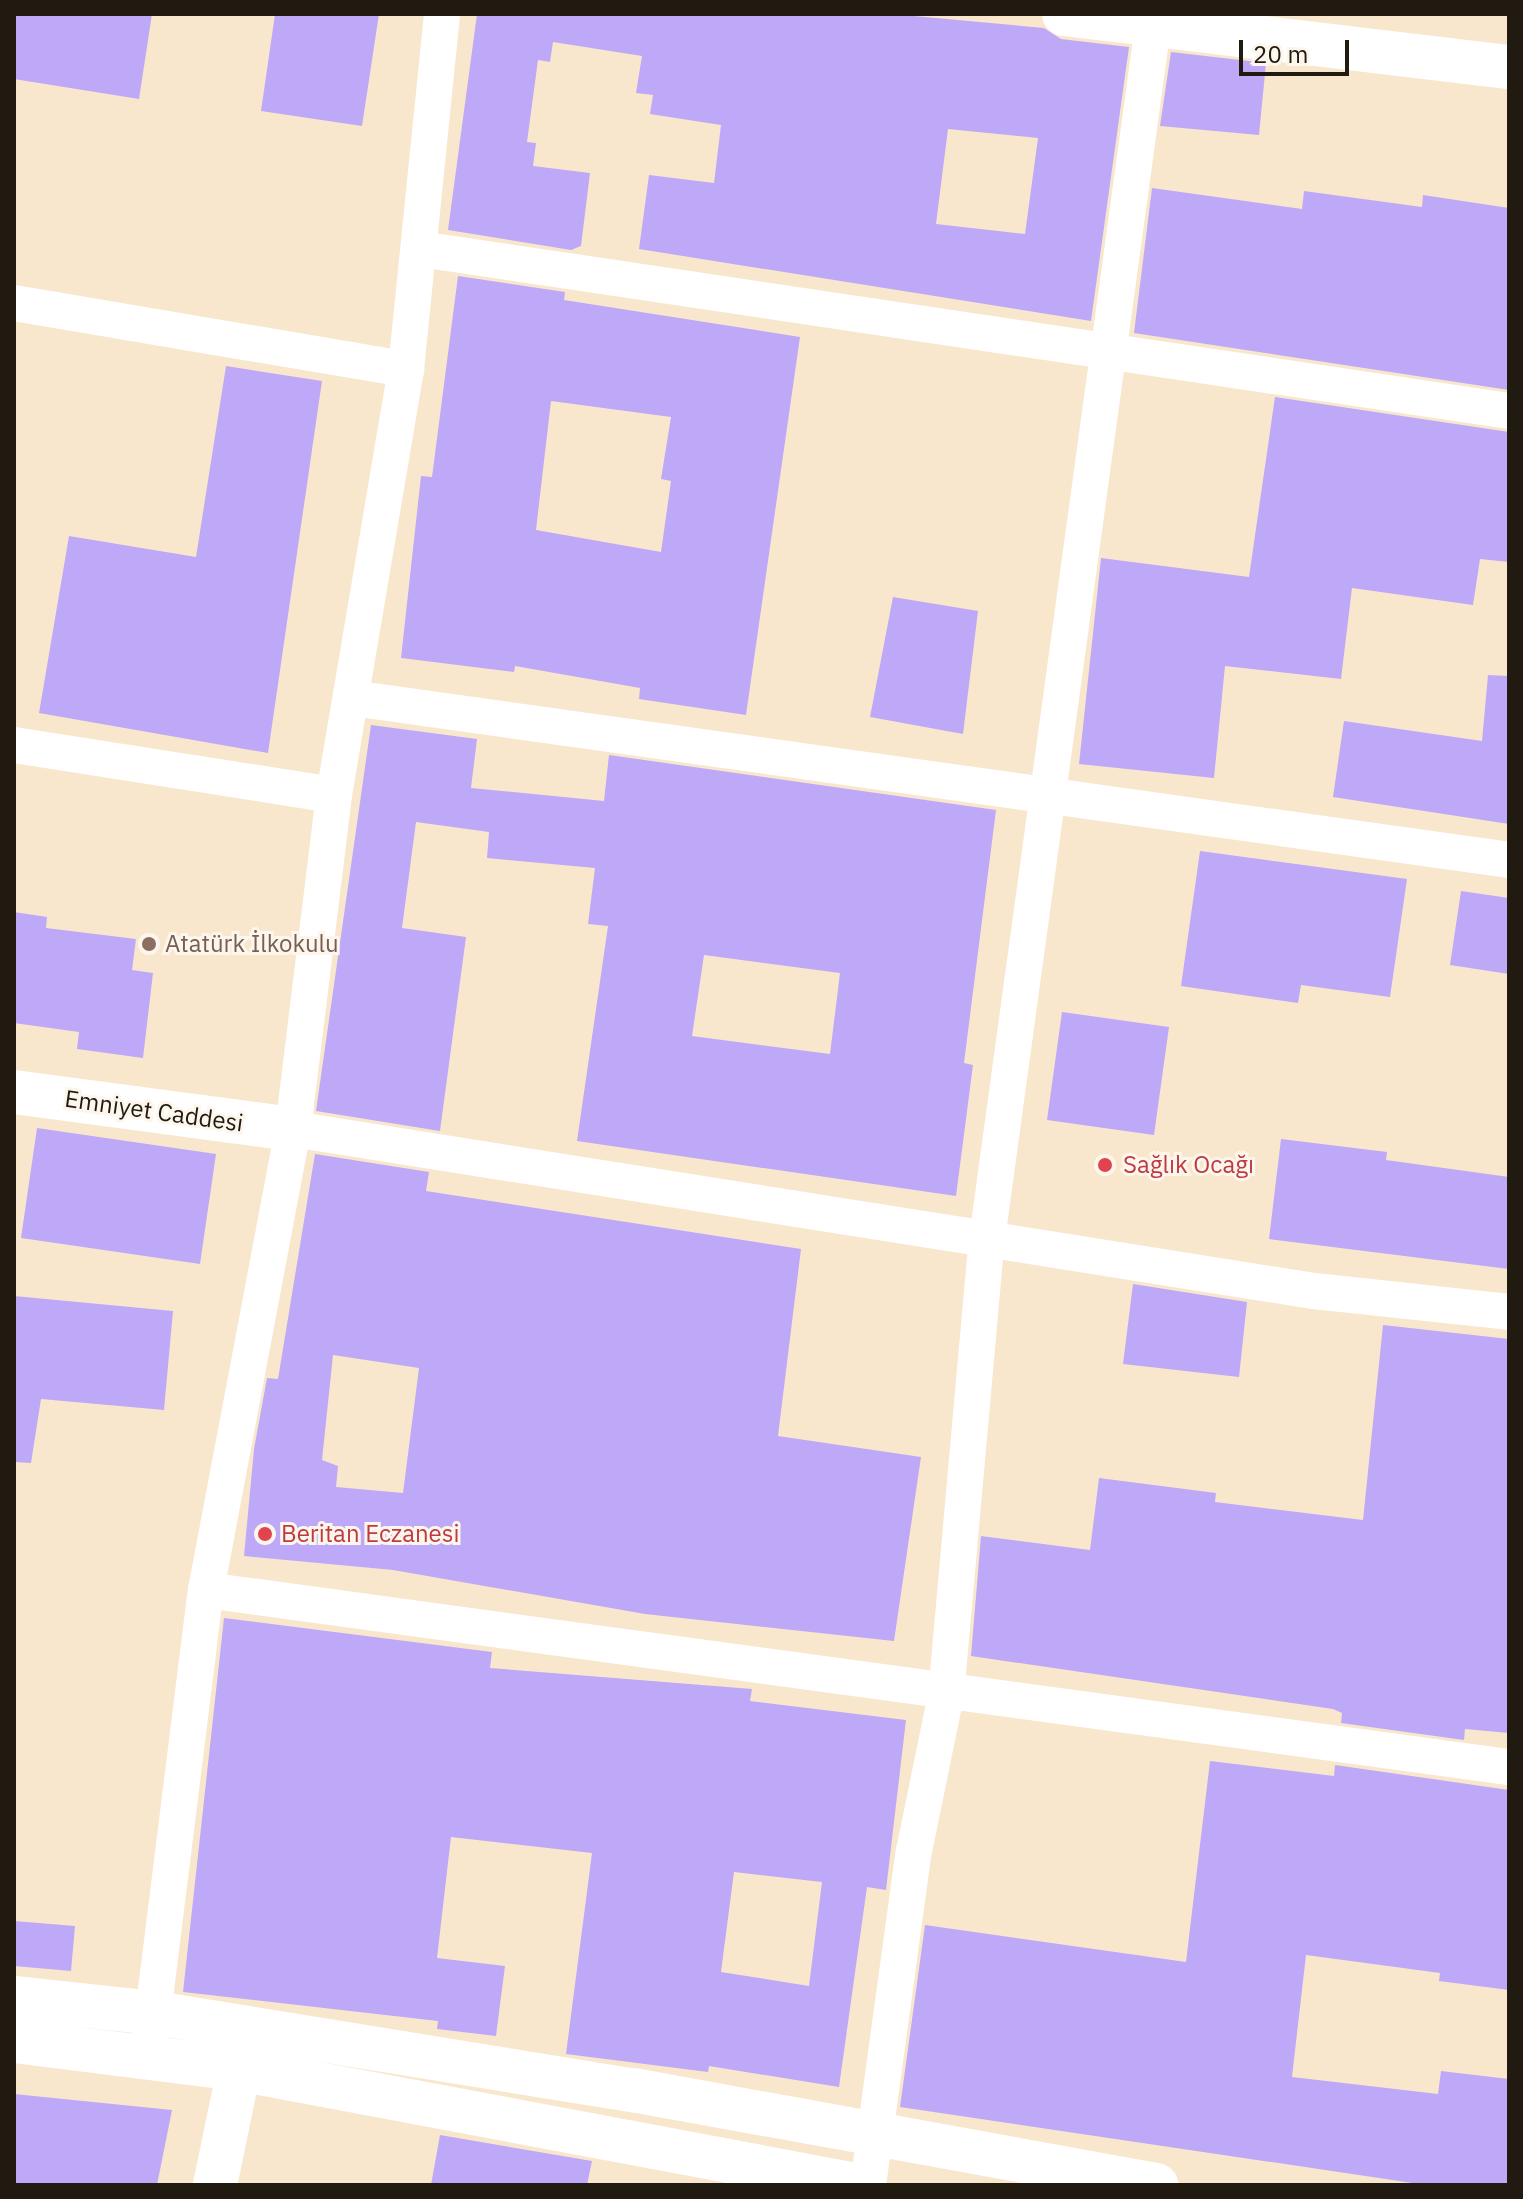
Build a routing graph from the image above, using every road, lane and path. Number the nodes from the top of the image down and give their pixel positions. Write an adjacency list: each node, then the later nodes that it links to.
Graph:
1 (442, 14): 5 (street)
2 (1064, 14): 3 (street)
3 (1153, 26): 4 (street); 7 (street)
4 (1509, 67)
5 (420, 249): 7 (street); 8 (street)
6 (14, 303): 8 (street)
7 (1108, 355): 9 (street); 13 (street)
8 (406, 369): 10 (street)
9 (1509, 411)
10 (352, 698): 12 (street); 13 (street)
11 (14, 745): 12 (street)
12 (334, 795): 16 (street)
13 (1052, 801): 14 (street); 17 (street)
14 (1509, 860)
15 (14, 1092): 16 (street, Emniyet Caddesi)
16 (293, 1129): 17 (street); 19 (street)
17 (987, 1239): 18 (street); 20 (street)
18 (1509, 1312)
19 (206, 1590): 20 (street); 23 (street)
20 (946, 1695): 21 (street); 27 (street)
21 (1509, 1767)
22 (14, 1998): 23 (street)
23 (155, 2013): 25 (street); 27 (street)
24 (14, 2041): 25 (street)
25 (147, 2055): 26 (street)
26 (239, 2069): 28 (street); 29 (street)
27 (874, 2135): 30 (street); 31 (street)
28 (215, 2185)
29 (856, 2185)
30 (868, 2185)
31 (1156, 2185)

